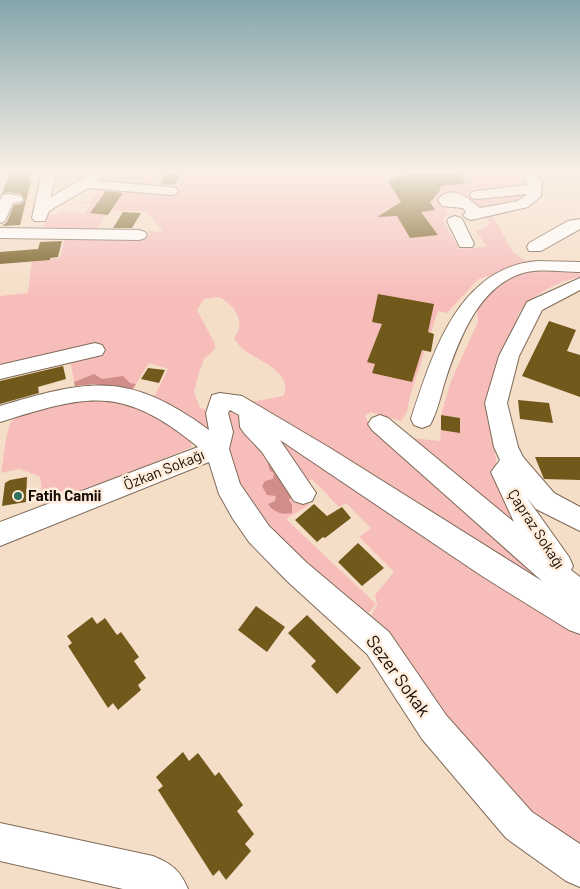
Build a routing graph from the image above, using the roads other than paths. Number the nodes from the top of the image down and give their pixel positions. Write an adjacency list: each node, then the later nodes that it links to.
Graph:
1 (41, 212): 5 (street)
2 (467, 212): 7 (street)
3 (580, 224): 8 (street)
4 (0, 233): 5 (street)
5 (36, 233): 6 (street)
6 (139, 235)
7 (466, 244)
8 (534, 247)
9 (580, 267): 15 (street)
10 (580, 284): 18 (street)
11 (95, 350): 12 (street)
12 (0, 372)
13 (249, 411): 17 (street); 19 (street); 22 (street)
14 (0, 414): 17 (street)
15 (422, 419)
16 (380, 424): 22 (street)
17 (217, 449): 21 (street, Özkan Sokağı); 24 (street, Sezer Sokak)
18 (513, 462): 20 (street); 22 (street, Çapraz Sokağı)
19 (303, 493)
20 (580, 520)
21 (0, 534)
22 (580, 603)
23 (0, 842): 25 (street)
24 (580, 867)
25 (168, 889)

